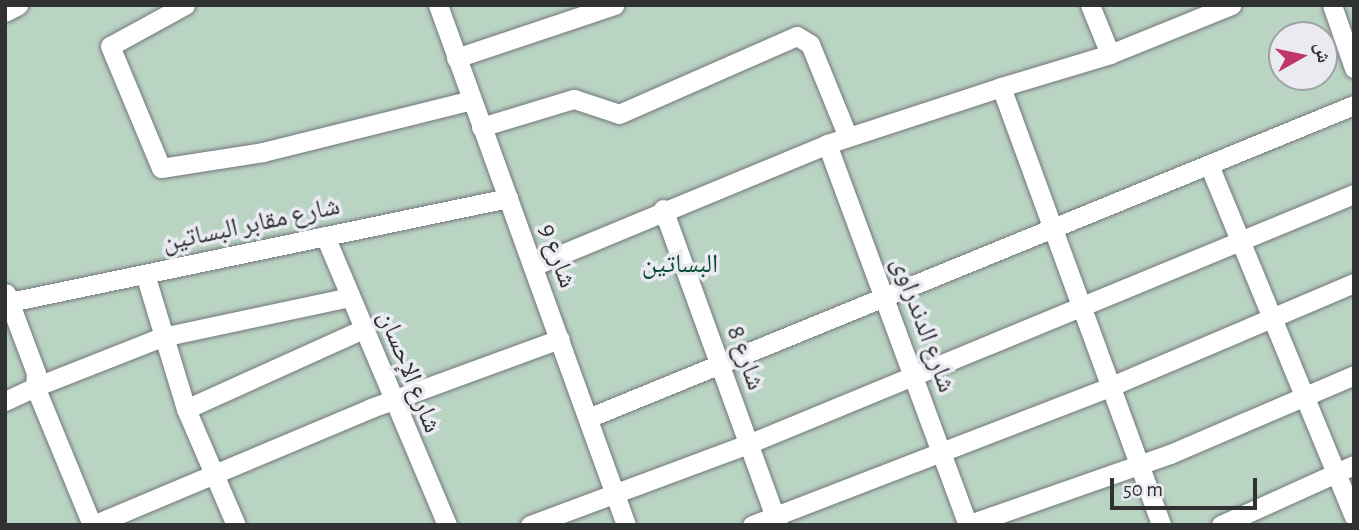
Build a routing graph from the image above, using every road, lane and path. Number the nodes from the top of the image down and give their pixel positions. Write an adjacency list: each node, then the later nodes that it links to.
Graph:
1 (18, 5): 7 (street)
2 (185, 5): 13 (street)
3 (438, 5): 10 (street, شارع 9)
4 (614, 5): 10 (street)
5 (1090, 5): 9 (street)
6 (1231, 5): 9 (street)
7 (5, 12)
8 (1341, 14): 11 (street)
9 (1110, 54): 12 (street)
10 (456, 58): 13 (street, شارع 9)
11 (1354, 68)
12 (1001, 87): 16 (street); 22 (street)
13 (471, 100): 15 (street, شارع 9)
14 (1354, 105): 18 (street)
15 (481, 127): 16 (street); 20 (street, شارع 9)
16 (848, 137): 17 (street)
17 (827, 144): 21 (street); 28 (street, شارع الدندراوى)
18 (1209, 165): 22 (street); 24 (street)
19 (1354, 194): 24 (street)
20 (508, 198): 23 (street, شارع مقابر البساتين); 25 (street, شارع 9)
21 (663, 209): 25 (street); 36 (street, شارع 8)
22 (1051, 232): 28 (street); 31 (street)
23 (325, 236): 26 (street, شارع مقابر البساتين); 29 (street, شارع الإحسان)
24 (1241, 242): 31 (street); 32 (street)
25 (533, 267): 35 (street, شارع 9)
26 (145, 274): 30 (street, شارع مقابر البساتين); 34 (street)
27 (1354, 283): 32 (street)
28 (883, 292): 36 (street); 37 (street, شارع الدندراوى)
29 (350, 297): 33 (street, شارع الإحسان); 34 (street)
30 (7, 299): 39 (street)
31 (1079, 308): 37 (street); 40 (street)
32 (1272, 318): 40 (street); 41 (street)
33 (363, 329): 43 (street, شارع الإحسان); 44 (street)
34 (162, 337): 39 (street); 44 (street)
35 (560, 339): 43 (street); 45 (street, شارع 9)
36 (719, 362): 45 (street); 46 (street, شارع 8)
37 (912, 373): 46 (street); 47 (street, شارع الدندراوى)
38 (1354, 375): 41 (street)
39 (35, 387): 42 (street); 54 (street)
40 (1109, 387): 47 (street); 48 (street)
41 (1305, 396): 48 (street); 49 (street)
42 (5, 401)
43 (394, 401): 50 (street); 56 (street, شارع الإحسان)
44 (186, 409): 50 (street)
45 (588, 418): 51 (street, شارع 9)
46 (748, 444): 51 (street); 53 (street, شارع 8)
47 (941, 449): 53 (street); 60 (street, شارع الدندراوى)
48 (1137, 465): 60 (street); 61 (street)
49 (1345, 469): 52 (street); 62 (street)
50 (214, 477): 54 (street); 55 (street)
51 (615, 494): 57 (street); 58 (street, شارع 9)
52 (1354, 516)
53 (776, 520): 59 (street)
54 (92, 525)
55 (236, 525)
56 (447, 525)
57 (530, 525)
58 (626, 525)
59 (752, 525)
60 (968, 525)
61 (1161, 525)
62 (1222, 525)

